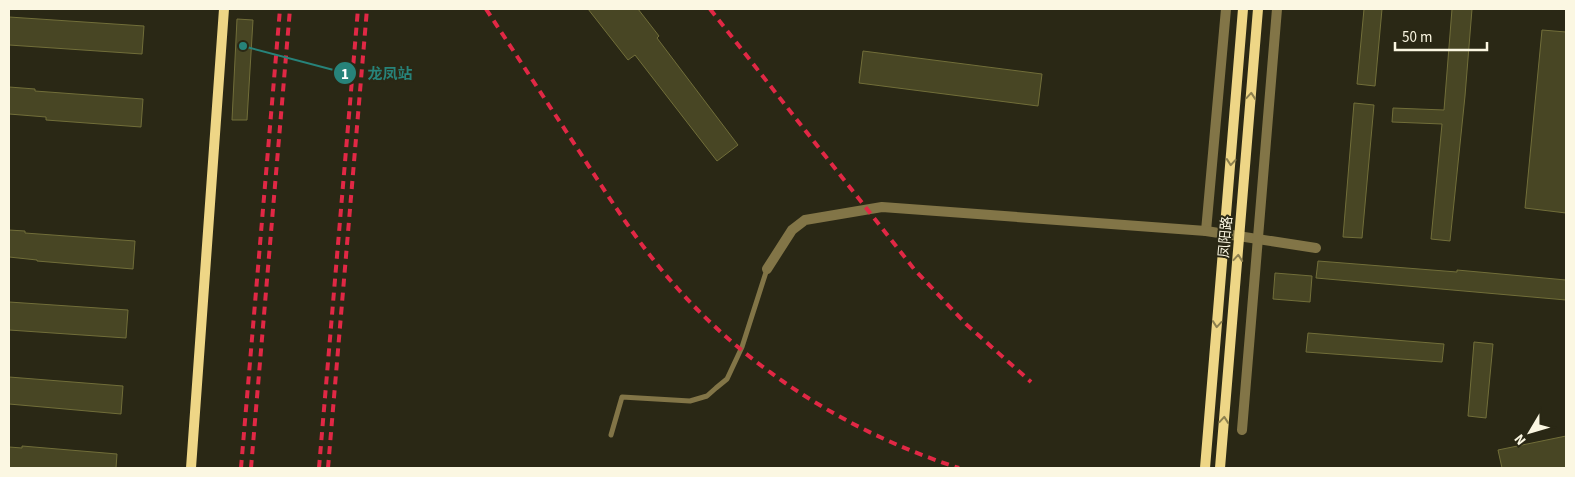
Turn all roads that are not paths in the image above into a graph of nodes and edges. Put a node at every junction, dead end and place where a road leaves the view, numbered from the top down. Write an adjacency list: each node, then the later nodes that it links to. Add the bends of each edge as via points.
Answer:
1 (224, 9): 12 (main road)
2 (1226, 9): 6 (street)
3 (1243, 9): 13 (main road, 凤阳路, one-way to 13, bridge)
4 (1258, 9): 14 (main road, 凤阳路, one-way to 4, bridge)
5 (1277, 9): 7 (street)
6 (1206, 231): 7 (street); 9 (street, via 882,207 805,220 792,230)
7 (1257, 239): 8 (street); 10 (street)
8 (1316, 248)
9 (767, 268): 11 (lane, via 742,347 727,379 707,396 690,400 622,397)
10 (1242, 430)
11 (611, 436)
12 (191, 468)
13 (1206, 468)
14 (1220, 468)

